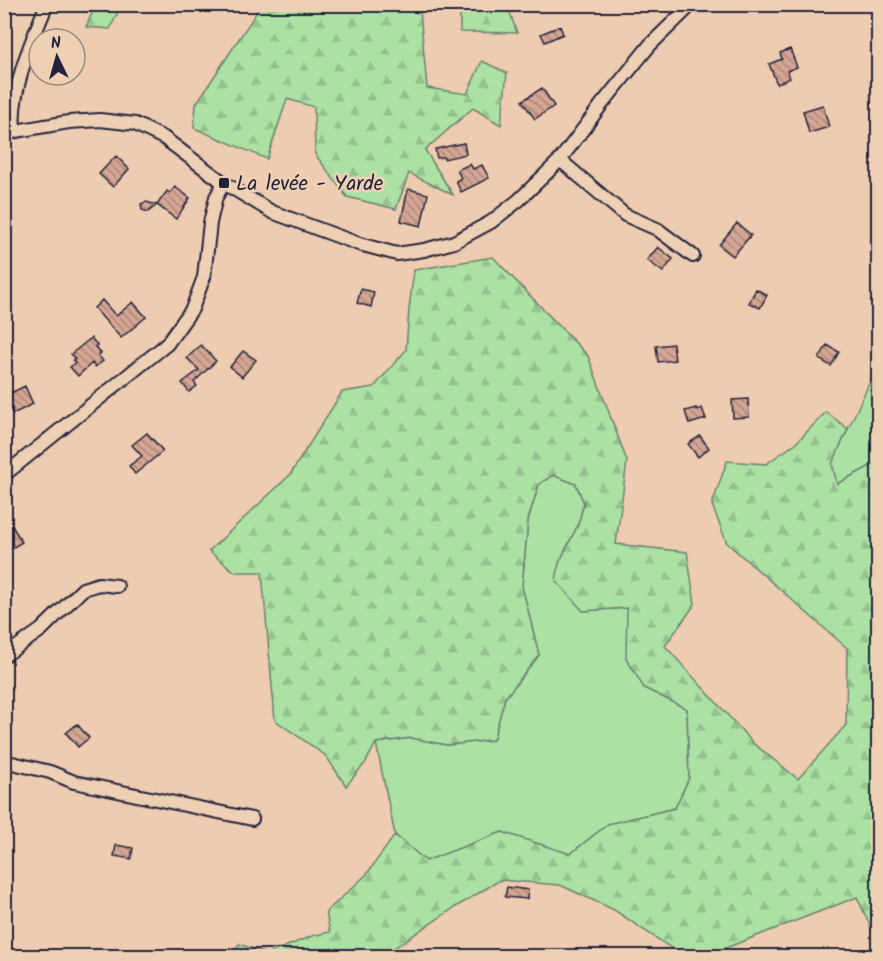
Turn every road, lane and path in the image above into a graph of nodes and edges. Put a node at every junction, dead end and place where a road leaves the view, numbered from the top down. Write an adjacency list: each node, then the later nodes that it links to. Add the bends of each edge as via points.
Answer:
1 (47, 4): 3 (street, via 19,78)
2 (692, 4): 4 (street, via 650,45)
3 (9, 133): 5 (street, via 69,122 135,124 164,138)
4 (560, 160): 5 (street, via 491,222 454,242 397,254 272,212); 6 (street, via 625,215 657,229)
5 (224, 183): 7 (street, via 210,223 204,277 192,309 167,344)
6 (693, 256)
7 (4, 476)
8 (117, 586): 9 (street, via 99,584 83,589 41,630)
9 (4, 656)
10 (4, 761): 11 (street, via 74,782)
11 (252, 819)

